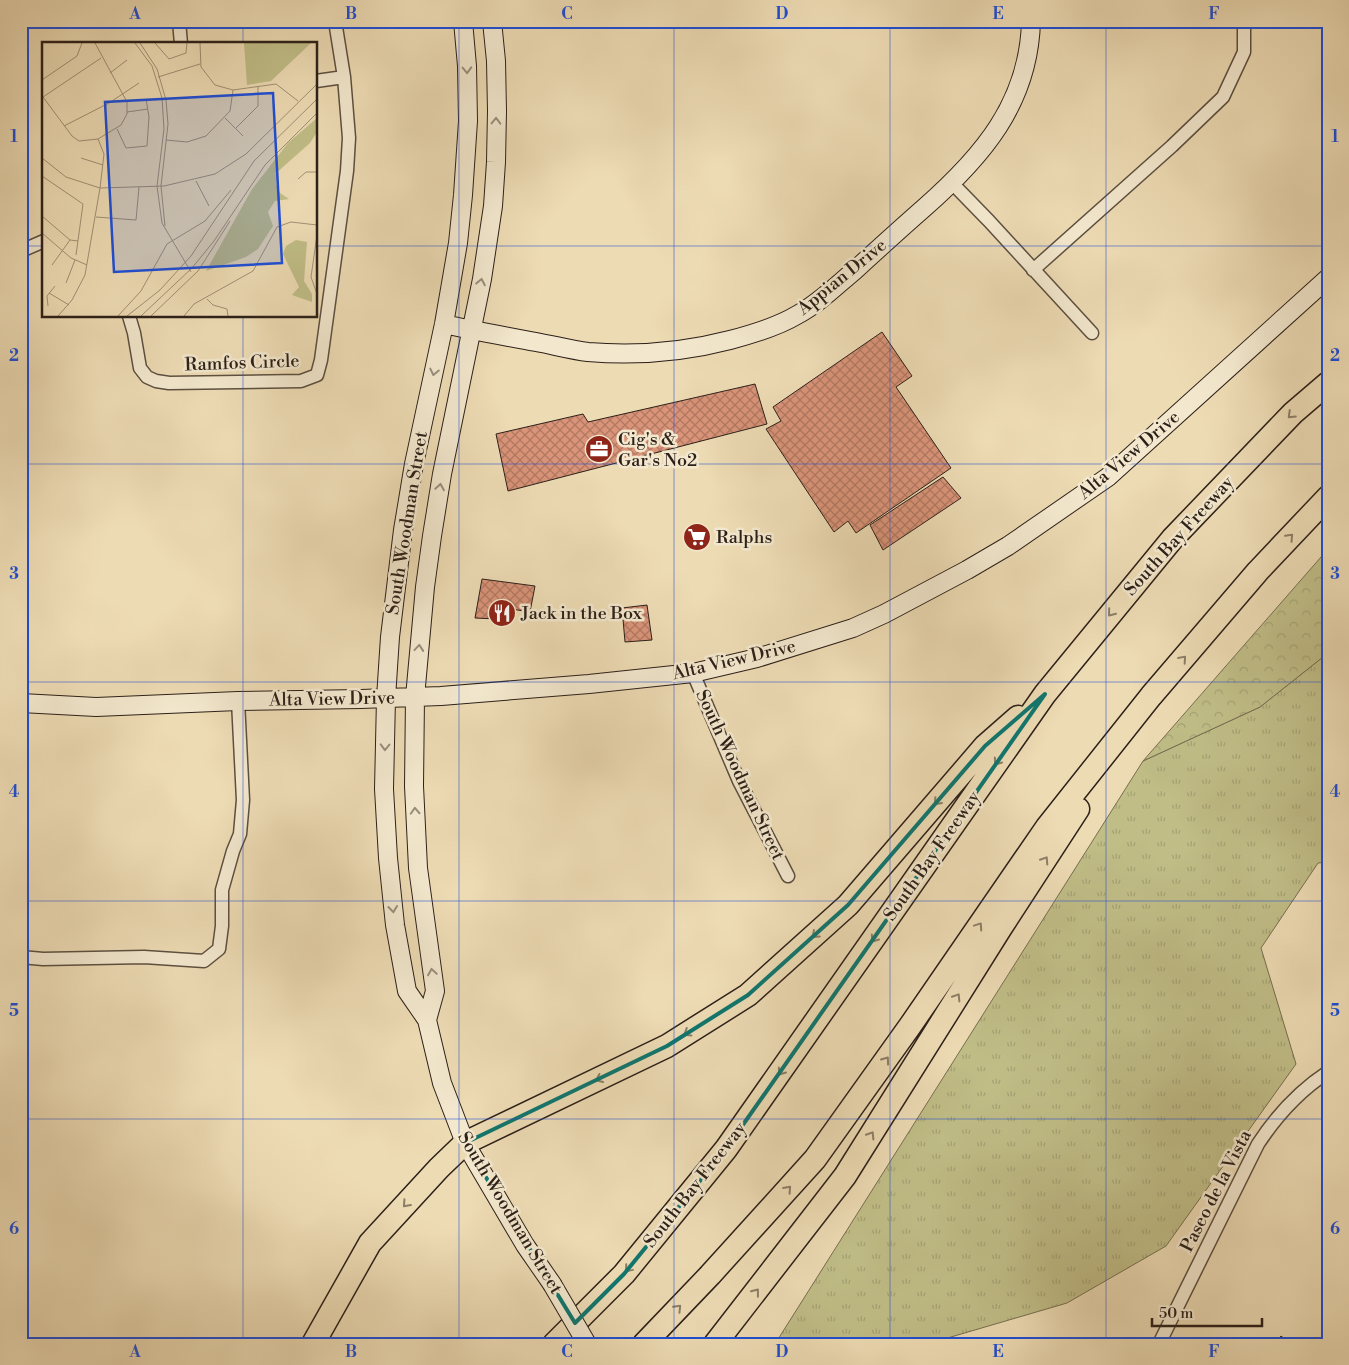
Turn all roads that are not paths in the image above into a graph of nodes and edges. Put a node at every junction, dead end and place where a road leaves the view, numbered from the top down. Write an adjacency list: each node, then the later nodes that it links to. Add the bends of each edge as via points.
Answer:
1 (179, 21): 7 (street)
2 (335, 21): 8 (street, Ramfos Circle)
3 (463, 21): 16 (main road, South Woodman Street, one-way to 16, via 468,121 458,243)
4 (492, 21): 17 (main road, South Woodman Street, one-way to 4, via 486,256 496,162 496,61)
5 (1031, 21): 10 (main road, Appian Drive, via 1025,65 1011,105 988,143)
6 (1244, 21): 13 (street, via 1244,52 1223,97)
7 (181, 42)
8 (344, 77): 9 (street); 15 (street, Ramfos Circle, via 348,171 317,375 301,381 156,381 147,377 140,368)
9 (318, 81)
10 (952, 183): 13 (street); 17 (main road, Appian Drive, via 831,291 805,310 779,324 740,337 663,352 611,353 586,352)
11 (42, 241): 12 (street)
12 (21, 251)
13 (1033, 270): 18 (street)
14 (1328, 278): 21 (main road, Alta View Drive, via 1108,476 1008,546 853,628 757,658)
15 (130, 318)
16 (444, 324): 17 (main road, Appian Drive); 25 (main road, South Woodman Street, one-way to 25, via 403,530)
17 (472, 330): 24 (main road, South Woodman Street, one-way to 17, via 432,536)
18 (1092, 333)
19 (1328, 383): 22 (highway, South Bay Freeway, one-way to 22, via 1293,413 1172,538)
20 (1328, 497): 23 (highway, one-way to 20, via 1258,571)
21 (693, 673): 24 (main road, Alta View Drive); 28 (street, South Woodman Street, via 739,781)
22 (1045, 694): 32 (highway, one-way to 32, via 985,746 848,905 748,995 666,1046); 34 (highway, South Bay Freeway, one-way to 34, via 726,1149 624,1274)
23 (1151, 696): 36 (highway, one-way to 23, via 814,1159 1047,827); 37 (highway, one-way to 23, via 845,1176)
24 (416, 697): 25 (main road, Alta View Drive); 30 (main road, South Woodman Street, one-way to 24, via 435,991 418,859 414,756)
25 (386, 698): 26 (main road, Alta View Drive); 30 (main road, South Woodman Street, one-way to 30, via 384,789 395,925 407,991)
26 (238, 701): 27 (main road, Alta View Drive, via 96,707); 29 (street, via 243,800 240,834 222,890 219,949 204,961 144,957)
27 (21, 703)
28 (788, 876)
29 (21, 957)
30 (427, 1020): 32 (main road, South Woodman Street, via 442,1083)
31 (1328, 1072): 38 (street, Paseo de la Vista, via 1295,1098 1258,1144)
32 (464, 1143): 33 (highway, one-way to 33, via 370,1243); 35 (main road, South Woodman Street, bridge)
33 (313, 1344)
34 (554, 1344)
35 (587, 1344)
36 (644, 1344)
37 (715, 1344)
38 (1159, 1344)

